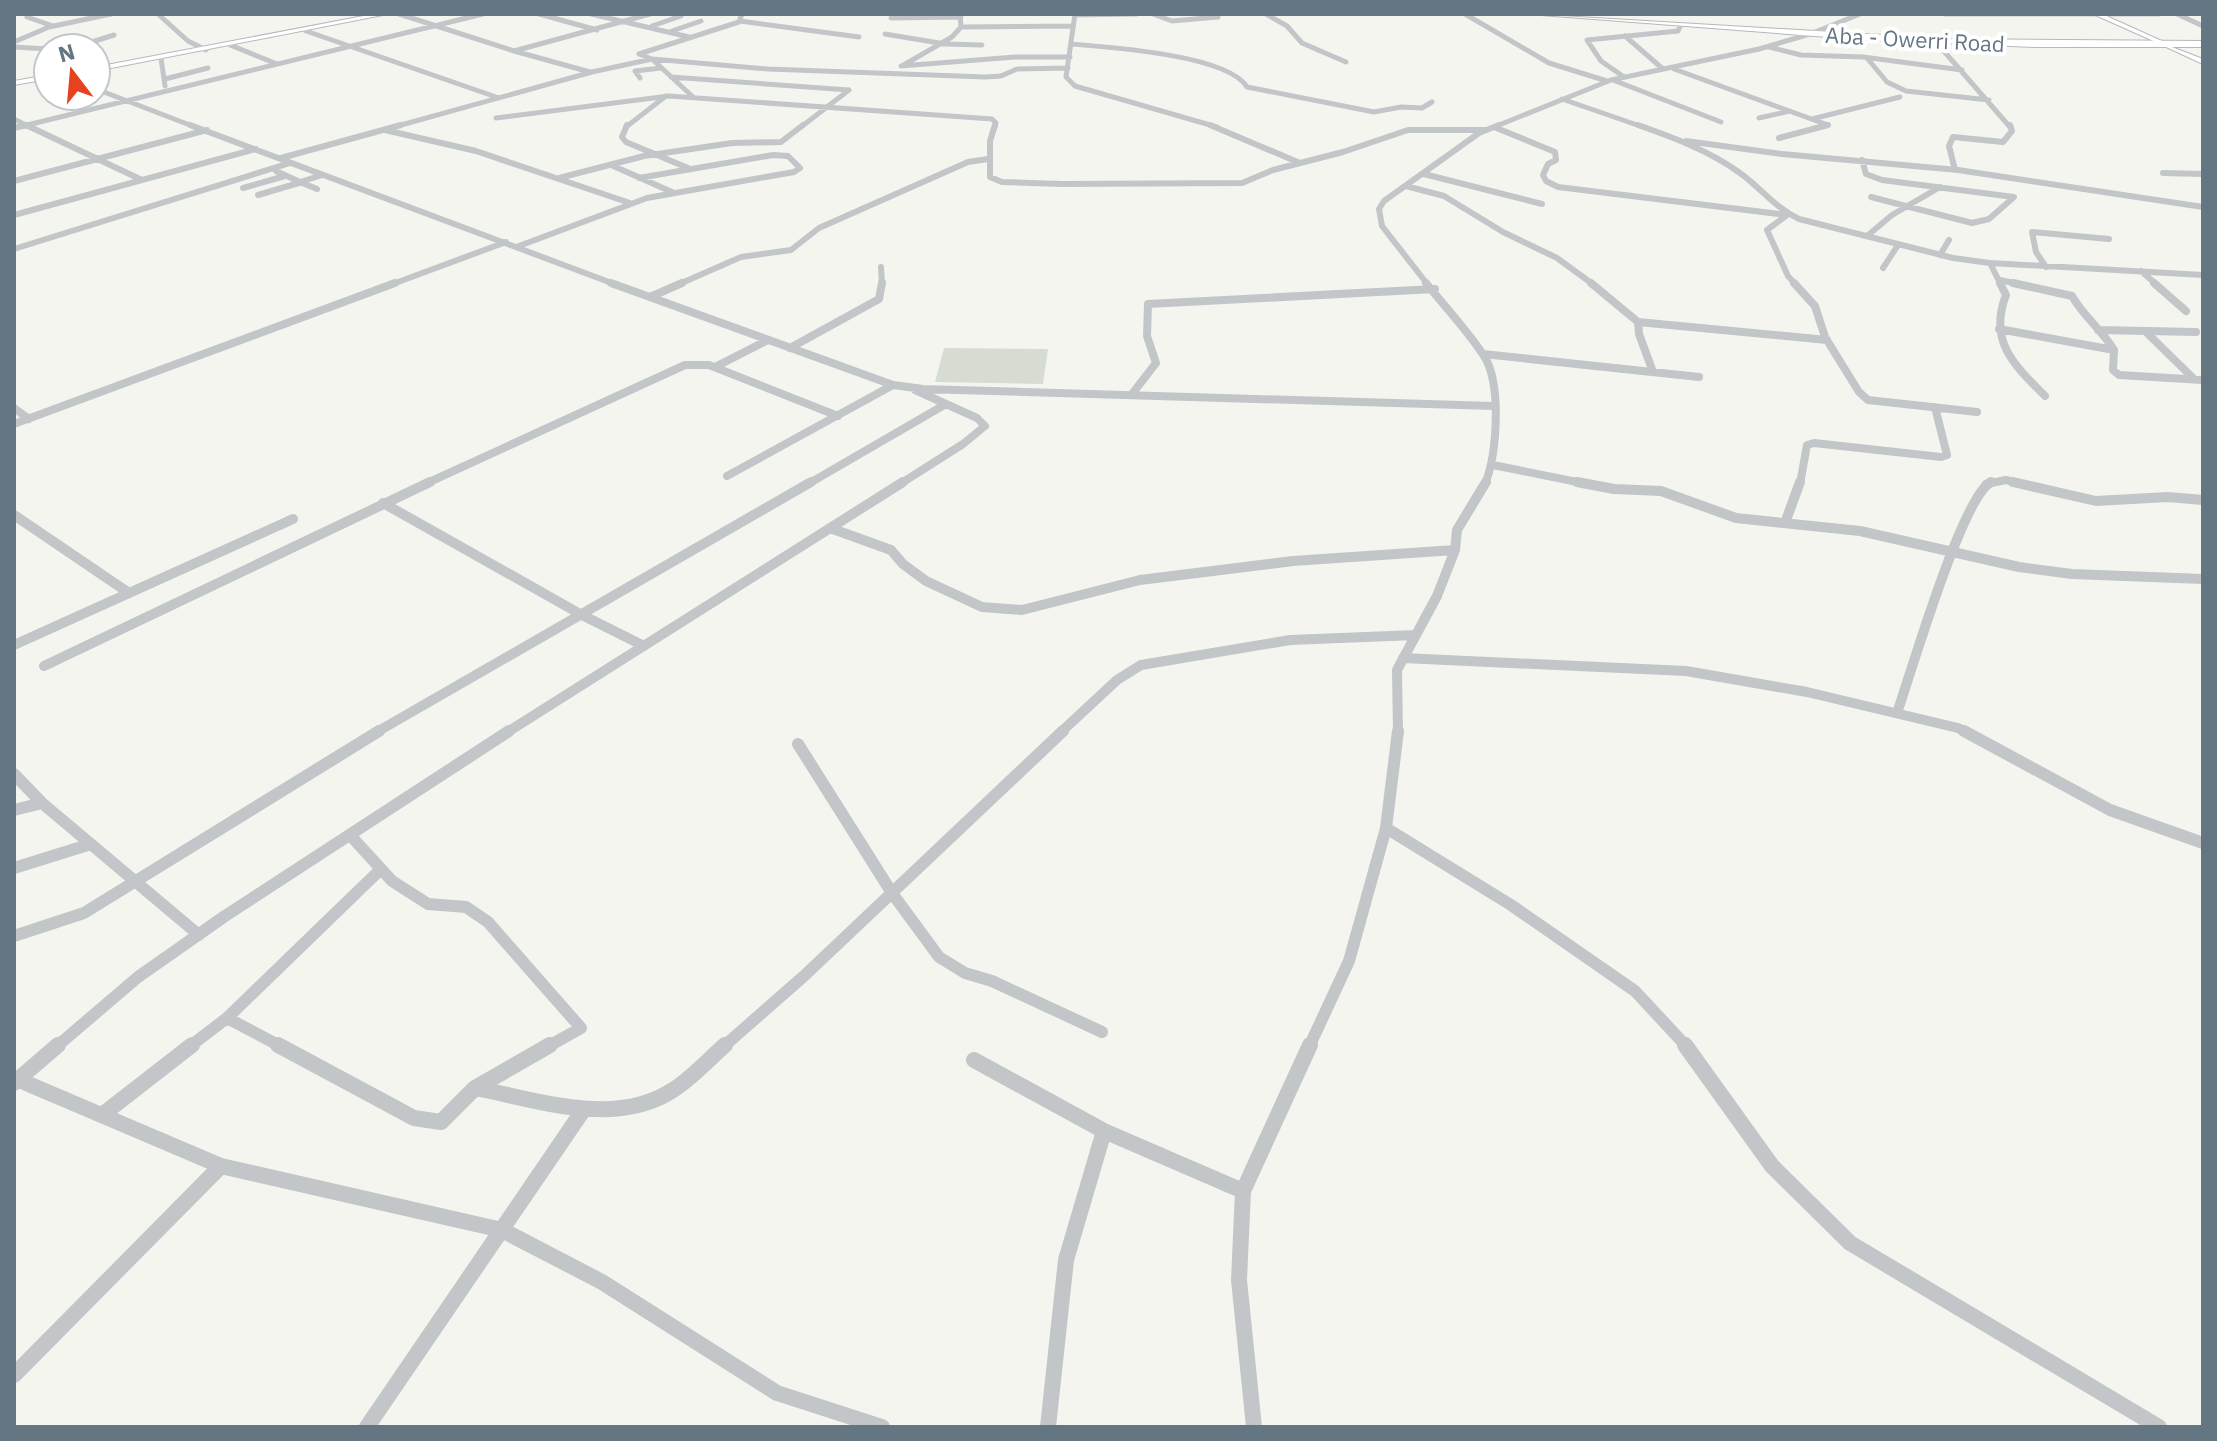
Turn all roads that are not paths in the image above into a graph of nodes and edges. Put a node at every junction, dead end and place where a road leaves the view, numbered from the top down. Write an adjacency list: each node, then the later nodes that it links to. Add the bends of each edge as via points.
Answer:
1 (111, 14): 31 (street)
2 (158, 14): 55 (street)
3 (385, 14): 38 (main road)
4 (399, 14): 32 (street)
5 (483, 14): 32 (street)
6 (539, 14): 37 (street)
7 (591, 14): 28 (street)
8 (650, 14): 28 (street)
9 (1135, 14): 20 (street); 29 (street)
10 (1153, 14): 11 (street, via 1177,21 1218,17)
11 (1215, 14)
12 (1266, 14): 61 (street, via 1302,43)
13 (1465, 14): 78 (street, via 1549,63)
14 (1532, 14): 30 (highway, Aba - Owerri Road)
15 (1561, 14): 40 (highway, Aba - Owerri Road)
16 (1860, 14): 40 (street)
17 (1945, 14): 21 (street)
18 (2159, 14): 21 (street)
19 (2177, 14): 35 (street)
20 (1075, 15): 34 (street)
21 (2098, 15): 49 (main road)
22 (681, 16): 33 (street)
23 (961, 16): 26 (street); 36 (street)
24 (27, 17): 31 (street)
25 (741, 17): 43 (street); 44 (street)
26 (891, 18)
27 (701, 21): 39 (street)
28 (626, 23): 33 (street); 37 (street)
29 (1130, 25)
30 (1681, 25): 40 (highway, Aba - Owerri Road); 42 (street, via 1678,31)
31 (54, 26): 50 (street)
32 (432, 26): 54 (street); 56 (street)
33 (651, 26): 39 (street)
34 (1073, 26): 36 (street); 48 (street)
35 (2203, 26)
36 (961, 27): 47 (street)
37 (597, 30): 56 (street)
38 (306, 31): 51 (main road); 54 (street)
39 (671, 31): 43 (street)
40 (1812, 33): 45 (highway, Aba - Owerri Road); 49 (highway, Aba - Owerri Road); 53 (street)
41 (885, 34): 47 (street)
42 (1625, 36): 69 (street); 75 (street, via 1587,40 1601,61)
43 (689, 37): 60 (street, via 639,54)
44 (859, 37)
45 (1935, 41): 49 (highway, Aba - Owerri Road); 70 (street)
46 (2203, 43): 49 (highway, Aba - Owerri Road)
47 (941, 44): 52 (street); 65 (street)
48 (1071, 44): 57 (street); 89 (street, via 1148,51 1220,68 1241,77 1247,87 1268,93 1374,112 1422,108)
49 (2163, 44): 62 (main road)
50 (14, 45)
51 (230, 45): 55 (main road); 63 (street)
52 (982, 45)
53 (1768, 47): 59 (street, via 1801,55); 69 (street)
54 (345, 48): 63 (street); 85 (street)
55 (206, 50): 58 (main road)
56 (514, 51): 72 (street)
57 (1070, 57): 65 (street); 68 (street)
58 (161, 58): 64 (main road); 77 (street)
59 (1867, 58): 70 (street); 88 (street, via 1890,84 1934,97)
60 (652, 59): 67 (street); 71 (street); 72 (street)
61 (1346, 62)
62 (2203, 62)
63 (278, 64): 80 (street)
64 (112, 66)
65 (901, 66): 73 (street)
66 (208, 68): 77 (street)
67 (661, 68): 74 (street); 76 (street, via 635,71)
68 (1068, 68): 73 (street, via 1017,69 995,77); 111 (street, via 1066,77 1075,86 1192,118)
69 (1667, 69): 75 (street); 91 (street)
70 (1962, 70): 88 (street)
71 (830, 71): 73 (street); 79 (street)
72 (592, 72): 85 (street)
73 (898, 73)
74 (671, 77): 79 (street); 83 (street)
75 (1624, 77): 78 (street)
76 (640, 78)
77 (165, 79): 80 (street)
78 (1610, 80): 86 (street); 96 (street)
79 (805, 88): 90 (street, via 849,90)
80 (165, 91): 87 (street)
81 (112, 95): 87 (street)
82 (667, 96): 83 (street); 92 (street); 105 (street, via 628,123 622,137)
83 (693, 97): 90 (street)
84 (1900, 97): 95 (street)
85 (500, 98): 101 (street)
86 (1562, 99): 99 (street); 103 (street)
87 (125, 100): 97 (street); 100 (street)
88 (1989, 100): 114 (street, via 2008,121 2009,139 1953,137 1949,146)
89 (1432, 102)
90 (828, 108): 105 (street, via 781,142); 108 (street, via 992,119 996,123)
91 (1790, 111): 93 (street); 95 (street)
92 (496, 118)
93 (1759, 118)
94 (14, 119): 97 (street)
95 (1811, 119): 102 (street, via 1828,126)
96 (1721, 122)
97 (26, 125): 98 (street); 107 (street)
98 (14, 128)
99 (1490, 128): 111 (street, via 1408,130); 117 (street, via 1462,142); 138 (street, via 1555,152 1556,160 1543,175 1551,185)
100 (207, 130): 104 (street); 107 (street)
101 (384, 130): 106 (street); 121 (street, via 476,151)
102 (1779, 138)
103 (1677, 140): 109 (street); 138 (street, via 1739,171)
104 (257, 149): 106 (street); 123 (street)
105 (658, 154): 112 (street); 113 (street)
106 (280, 158): 110 (street)
107 (97, 159): 123 (street); 124 (street)
108 (988, 159): 111 (street, via 990,177 1002,182 1063,184 1242,183); 155 (street, via 968,162 842,216 809,233 791,250 741,257)
109 (1862, 160): 114 (street); 127 (street, via 1866,174 1875,178)
110 (291, 162): 119 (street); 145 (street)
111 (1300, 163)
112 (610, 165): 121 (street); 122 (street)
113 (689, 169): 122 (street); 130 (street, via 781,154 800,168)
114 (1955, 170): 136 (street)
115 (276, 171): 120 (street)
116 (2163, 173): 118 (street)
117 (1424, 174): 126 (street); 134 (street)
118 (2203, 174)
119 (323, 175): 125 (street); 142 (street)
120 (286, 176): 125 (street); 128 (street)
121 (559, 178): 133 (street)
122 (639, 178): 130 (street)
123 (142, 180): 137 (street)
124 (14, 181)
125 (301, 182): 129 (street); 131 (street)
126 (1406, 186): 154 (street, via 1384,201 1377,218); 157 (street, via 1444,196 1557,258)
127 (1940, 187): 135 (street); 135 (street, via 2014,197 2011,205 1984,223)
128 (243, 188)
129 (317, 189)
130 (673, 193): 133 (street)
131 (258, 195)
132 (1871, 197): 135 (street)
133 (630, 203): 144 (street)
134 (1542, 204)
135 (1908, 207): 139 (street)
136 (2203, 207)
137 (14, 215)
138 (1788, 215): 139 (street); 163 (street, via 1770,225 1767,233 1788,276 1815,306)
139 (1867, 236): 143 (street)
140 (2109, 239): 149 (street, via 2032,232)
141 (1949, 240): 146 (street)
142 (507, 242): 144 (street); 181 (street)
143 (1898, 245): 146 (street); 150 (street)
144 (519, 246): 155 (street)
145 (14, 249)
146 (1940, 255): 147 (street)
147 (1990, 263): 149 (street); 153 (street)
148 (881, 267): 164 (street, via 879,299)
149 (2046, 267): 151 (street)
150 (1883, 268)
151 (2140, 271): 152 (street); 156 (street)
152 (2203, 275)
153 (2000, 280): 158 (street, via 2006,295 1998,311); 159 (street, via 2076,298 2084,317)
154 (1435, 289): 166 (street); 173 (street, via 1151,303 1147,336 1156,363)
155 (650, 297): 162 (street)
156 (2186, 311)
157 (1638, 322): 163 (street); 168 (street)
158 (1999, 329): 165 (street); 174 (street, via 2007,353)
159 (2098, 330): 160 (street); 165 (street)
160 (2146, 332): 161 (street); 170 (street)
161 (2196, 332)
162 (768, 340): 164 (street); 167 (street)
163 (1827, 340): 177 (street, via 1868,400)
164 (790, 348): 171 (street)
165 (2114, 350): 170 (street, via 2113,370 2119,375)
166 (1483, 354): 168 (street); 176 (street, via 1491,372)
167 (715, 367): 180 (street); 186 (street, via 685,365)
168 (1653, 372): 169 (street)
169 (1699, 377)
170 (2199, 380)
171 (893, 385): 172 (street); 180 (street)
172 (911, 388): 173 (street); 175 (street)
173 (1132, 394): 176 (street)
174 (2045, 396)
175 (946, 404): 190 (street, via 985,426); 195 (street)
176 (1494, 406): 183 (street)
177 (1935, 407): 179 (street); 189 (street, via 1947,455 1941,457 1807,445)
178 (14, 408): 181 (street)
179 (1977, 412)
180 (838, 416): 184 (street)
181 (29, 419): 182 (street)
182 (14, 424)
183 (1493, 465): 189 (street, via 1614,489 1661,491 1736,518); 191 (street, via 1457,530)
184 (727, 476)
185 (2203, 500): 192 (street, via 2096,501 2006,480 1988,482)
186 (383, 503): 195 (street); 200 (street)
187 (14, 515): 194 (street)
188 (293, 519): 194 (street)
189 (1785, 523): 192 (street, via 1860,531)
190 (830, 528): 191 (street, via 891,550 926,581 982,607 1022,610 1140,580 1293,561); 198 (street)
191 (1455, 550): 196 (street)
192 (1952, 552): 193 (street, via 2072,574); 201 (street)
193 (2203, 579)
194 (129, 593): 197 (street)
195 (582, 615): 198 (street); 212 (street, via 350,748)
196 (1416, 635): 199 (street); 213 (street, via 1290,640 1141,665 1117,680)
197 (14, 645)
198 (644, 646): 207 (street)
199 (1403, 658): 201 (street, via 1686,671); 206 (street, via 1397,670 1400,719)
200 (44, 666)
201 (1897, 713): 208 (street, via 1958,728 2110,810)
202 (798, 744): 213 (street)
203 (14, 774): 204 (street)
204 (42, 803): 205 (street); 209 (street)
205 (14, 810)
206 (1386, 828): 225 (street, via 1349,961); 232 (street, via 1511,905 1635,991 1680,1038 1772,1166 1850,1243)
207 (350, 835): 211 (street); 214 (street)
208 (2203, 843)
209 (91, 844): 210 (street); 212 (street)
210 (14, 868)
211 (381, 869): 216 (street); 220 (street, via 428,904 466,907 488,922 581,1028)
212 (137, 883): 214 (street); 215 (street, via 84,913)
213 (892, 893): 217 (street, via 939,957); 221 (street, via 674,1090 637,1108)
214 (199, 935): 219 (street, via 138,977)
215 (14, 936)
216 (227, 1018): 220 (street, via 414,1118 441,1122); 222 (street)
217 (1102, 1032)
218 (974, 1060): 223 (street)
219 (17, 1081): 222 (street)
220 (475, 1088): 221 (street)
221 (584, 1109): 226 (street)
222 (102, 1115): 224 (street)
223 (1104, 1131): 225 (street); 230 (street, via 1066,1260)
224 (221, 1166): 226 (street); 227 (street)
225 (1243, 1191): 231 (street, via 1238,1276)
226 (502, 1230): 228 (street); 229 (street, via 602,1282 777,1393)
227 (14, 1375)
228 (367, 1427)
229 (882, 1427)
230 (1048, 1427)
231 (1254, 1427)
232 (2159, 1427)

